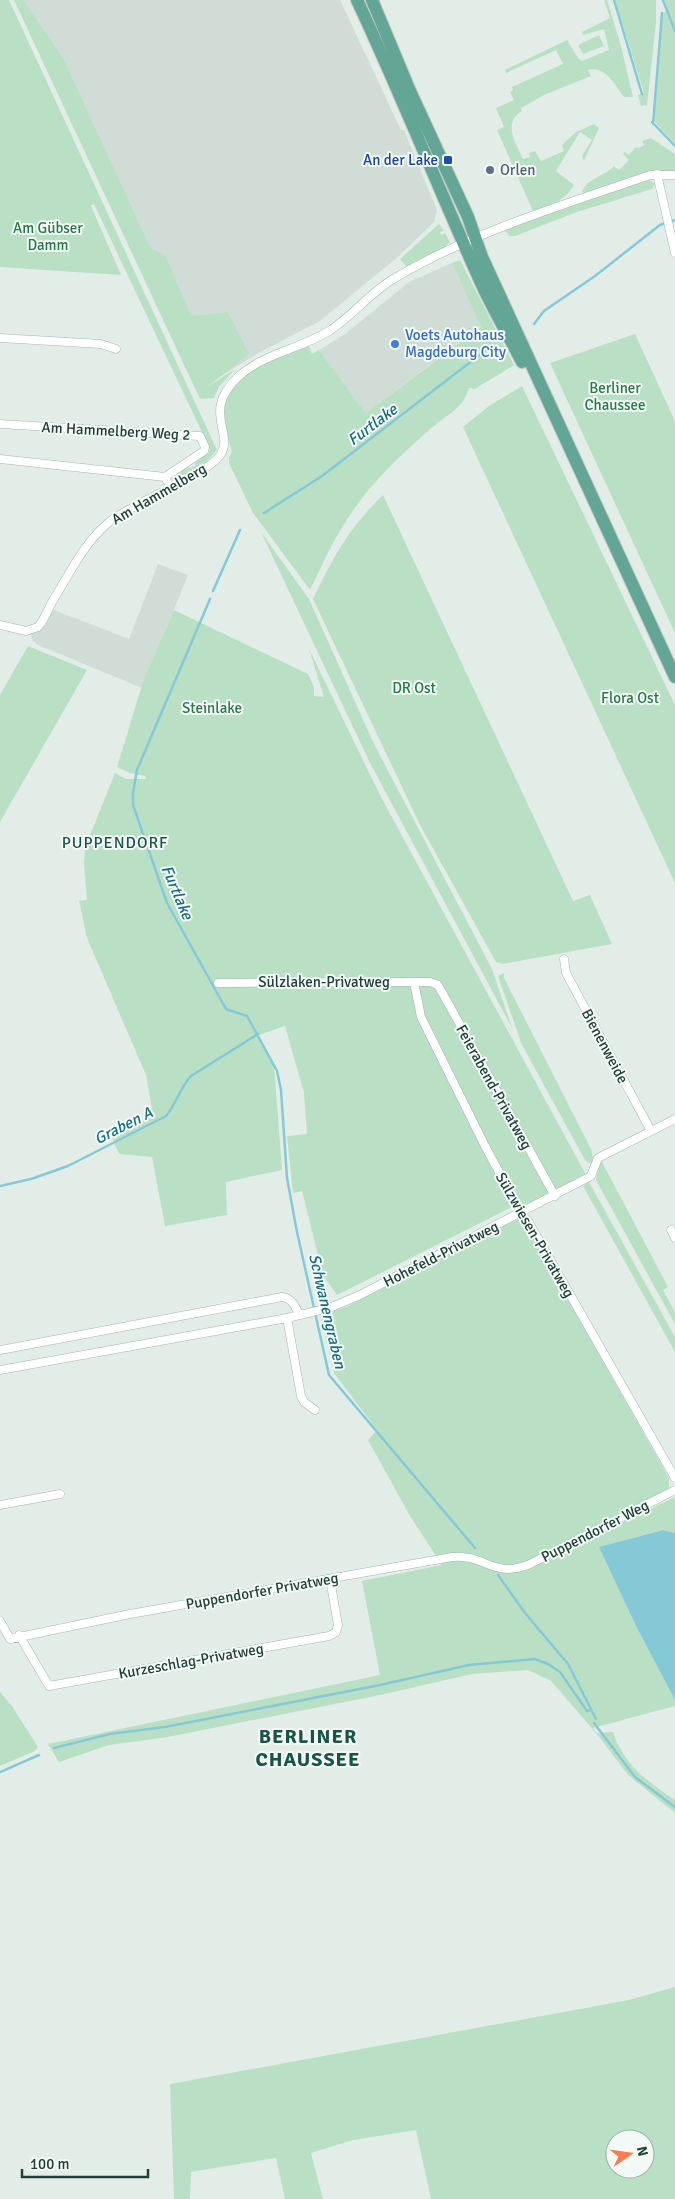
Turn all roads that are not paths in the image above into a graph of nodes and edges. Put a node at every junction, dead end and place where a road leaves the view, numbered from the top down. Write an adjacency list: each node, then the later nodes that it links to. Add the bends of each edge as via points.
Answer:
1 (357, 0): 6 (main road)
2 (372, 0): 5 (main road)
3 (657, 174): 4 (street); 5 (street); 7 (street)
4 (675, 175)
5 (476, 238): 6 (street, Am Hammelberg); 11 (main road)
6 (463, 244): 11 (main road, via 541,402); 14 (street, Am Hammelberg, via 385,284 330,330 270,356 244,372 229,388 221,403 224,444 221,454 206,467)
7 (675, 253)
8 (0, 338): 9 (street, via 101,344)
9 (116, 349)
10 (0, 424): 13 (street, Am Hammelberg Weg 2, via 200,436 205,447 203,452)
11 (561, 431): 16 (main road)
12 (0, 459): 13 (street)
13 (165, 477): 14 (street)
14 (170, 487): 15 (street, Am Hammelberg, via 119,515 96,534 38,627 26,631)
15 (0, 625)
16 (675, 677)
17 (564, 959): 22 (street, Bienenweide, via 566,973)
18 (414, 982): 19 (street, Sülzlaken-Privatweg); 20 (street, Sülzlaken-Privatweg); 24 (street, Sülzwiesen-Privatweg, via 421,1017)
19 (430, 982): 23 (street, Feierabend-Privatweg, via 438,985)
20 (218, 983)
21 (675, 1119): 22 (street, Hohefeld-Privatweg)
22 (651, 1130): 23 (street, Hohefeld-Privatweg, via 598,1158 591,1176)
23 (555, 1196): 24 (street, Hohefeld-Privatweg)
24 (521, 1213): 27 (street, Hohefeld-Privatweg, via 358,1296); 32 (street, Sülzwiesen-Privatweg)
25 (671, 1230): 26 (street)
26 (675, 1238)
27 (302, 1314): 28 (street, Hohefeld-Privatweg); 29 (street, via 286,1297)
28 (287, 1318): 30 (street, Hohefeld-Privatweg); 31 (street, via 301,1396)
29 (0, 1350)
30 (0, 1370)
31 (315, 1410)
32 (675, 1478)
33 (675, 1490): 36 (street, Puppendorfer Weg)
34 (60, 1494): 35 (street)
35 (0, 1505)
36 (514, 1570): 37 (street, Puppendorfer Privatweg, via 501,1570 460,1556)
37 (330, 1579): 39 (street, Puppendorfer Privatweg); 39 (street, Kurzeschlag-Privatweg, via 338,1625 336,1632 329,1636 49,1686)
38 (0, 1621): 39 (street, Puppendorfer Privatweg, via 10,1639)
39 (19, 1636)

